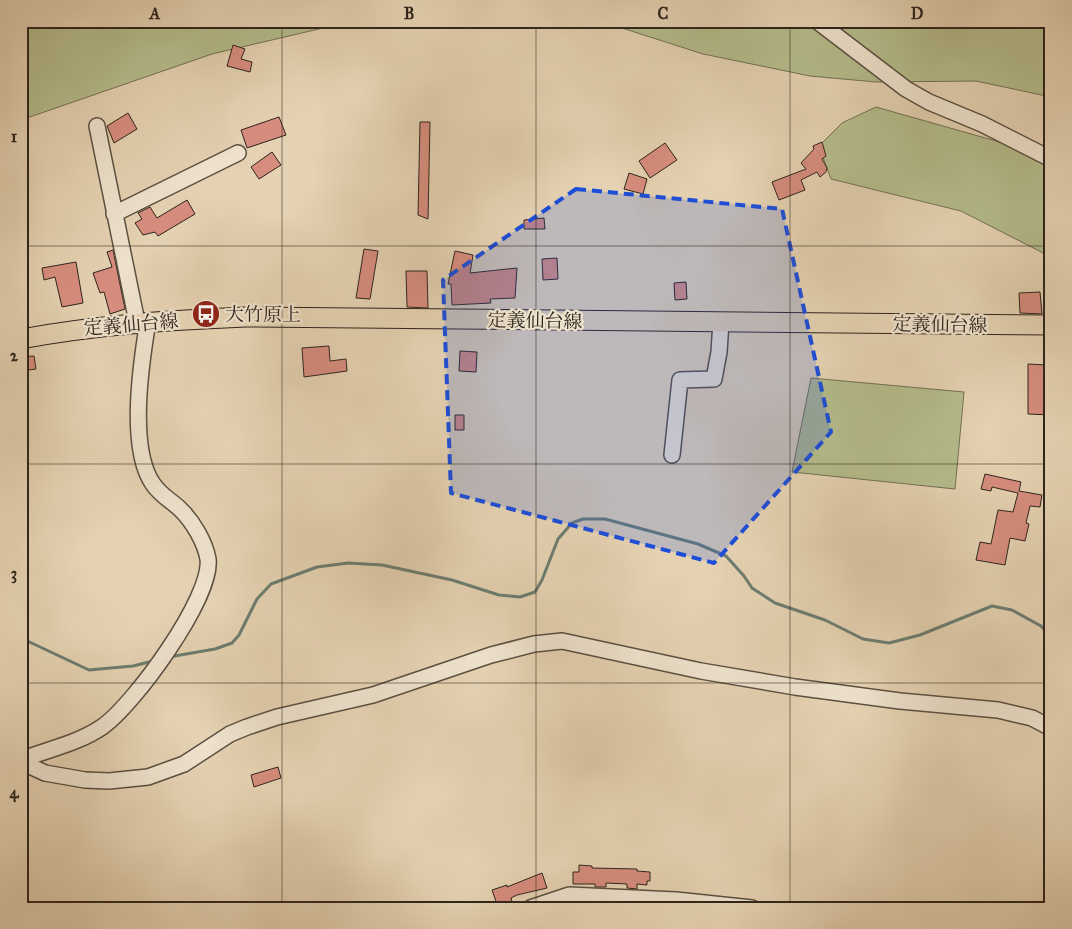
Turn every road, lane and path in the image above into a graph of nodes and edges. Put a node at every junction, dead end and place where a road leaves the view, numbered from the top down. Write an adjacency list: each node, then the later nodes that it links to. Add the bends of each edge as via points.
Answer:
1 (817, 21): 4 (street, via 906,89)
2 (97, 126): 5 (street)
3 (238, 153): 5 (street)
4 (1051, 159)
5 (114, 214): 6 (street)
6 (142, 322): 7 (main road, 定義仙台線, via 246,317); 9 (main road, 定義仙台線, via 78,328); 12 (street, via 139,372 143,461 152,483 194,527 208,559 208,574 204,587 167,651 136,695 103,727 86,737)
7 (721, 322): 8 (main road, 定義仙台線); 10 (street, via 714,379 680,380)
8 (1051, 325)
9 (21, 339)
10 (672, 455)
11 (1051, 728): 12 (street, via 1032,718 998,710 795,687 562,641 491,655 373,695 277,717 230,734 184,764 148,777 85,780 46,773)
12 (22, 759)
13 (676, 904): 14 (street, via 569,894); 15 (street)
14 (530, 908)
15 (752, 908)

